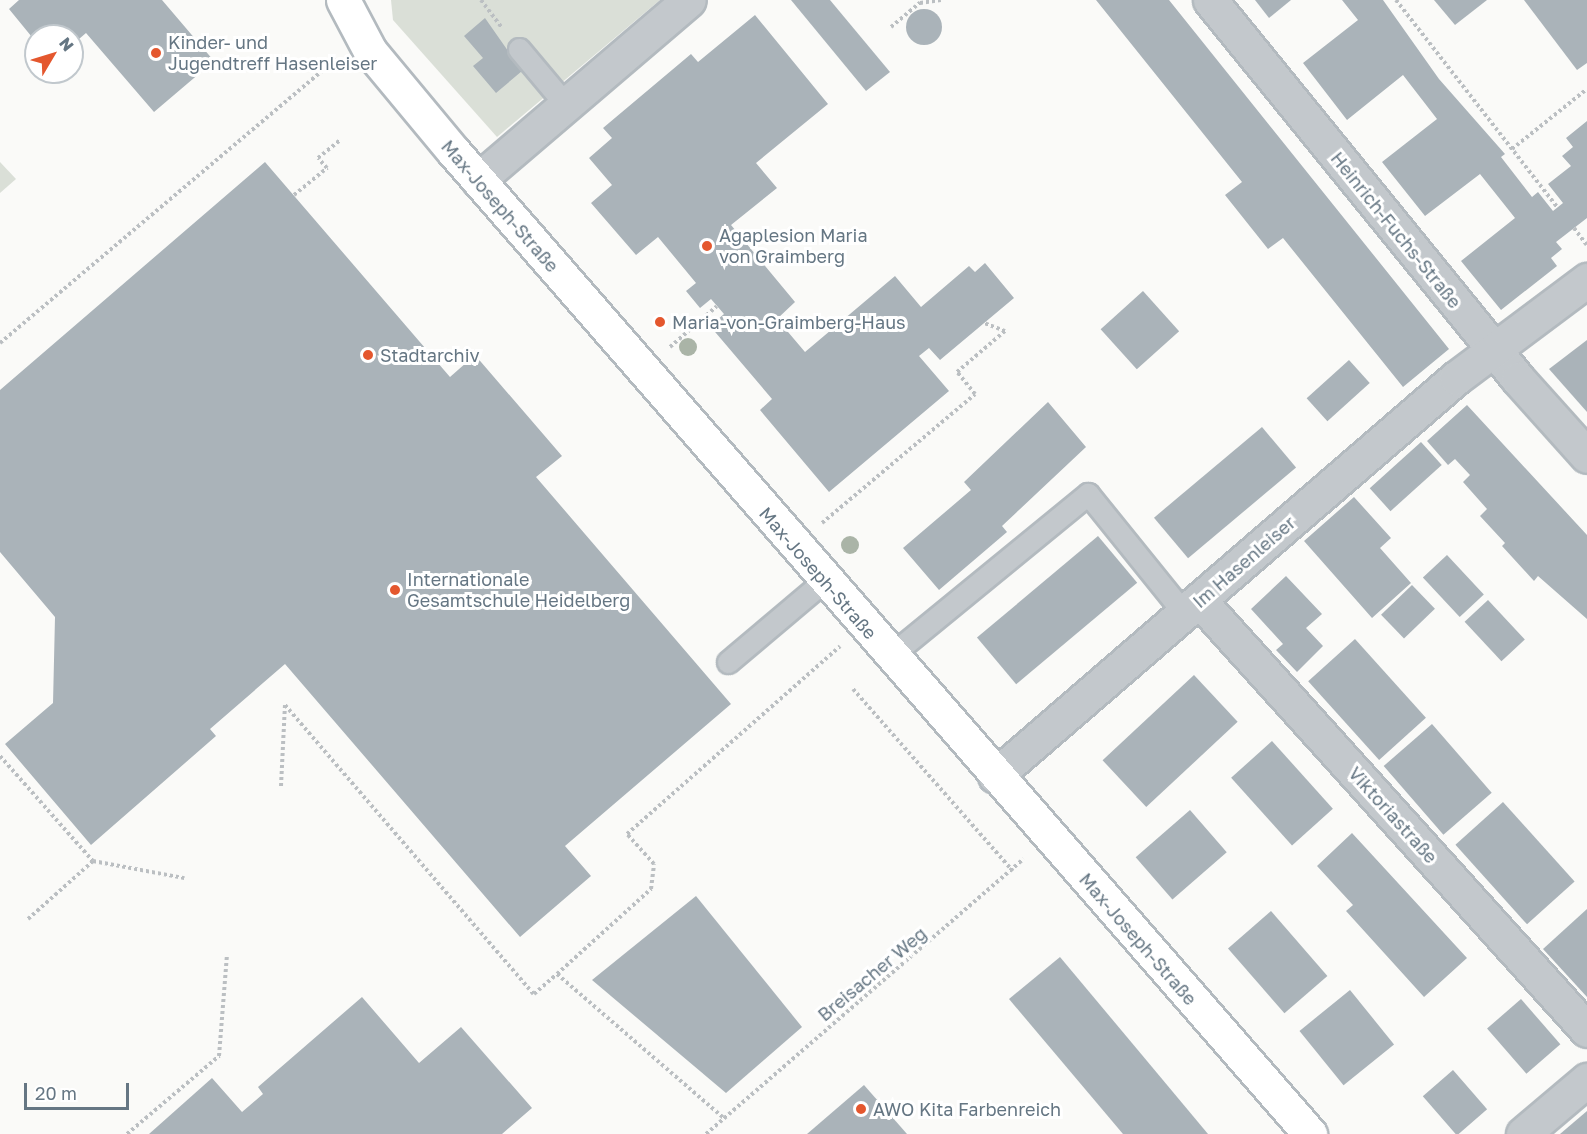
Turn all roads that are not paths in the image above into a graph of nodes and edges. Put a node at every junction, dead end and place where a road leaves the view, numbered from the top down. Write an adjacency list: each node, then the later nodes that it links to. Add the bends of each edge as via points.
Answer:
1 (343, 0): 6 (street, Max-Joseph-Straße, via 362,38)
2 (689, 0): 5 (street)
3 (1210, 0): 8 (street, Heinrich-Fuchs-Straße)
4 (519, 49): 5 (lane)
5 (566, 105): 6 (street)
6 (478, 180): 10 (street, Max-Joseph-Straße)
7 (1587, 280): 8 (street, Im Hasenleiser)
8 (1494, 349): 9 (street, Heinrich-Fuchs-Straße); 11 (street, Im Hasenleiser)
9 (1587, 456)
10 (824, 581): 12 (street, Max-Joseph-Straße); 13 (lane)
11 (1192, 607): 12 (lane, via 1088,494); 14 (street, Im Hasenleiser); 15 (street, Viktoriastraße)
12 (890, 656): 14 (street, Max-Joseph-Straße)
13 (728, 662)
14 (995, 776): 17 (street, Max-Joseph-Straße)
15 (1587, 1030)
16 (1587, 1080): 18 (street)
17 (1310, 1134)
18 (1523, 1134)

